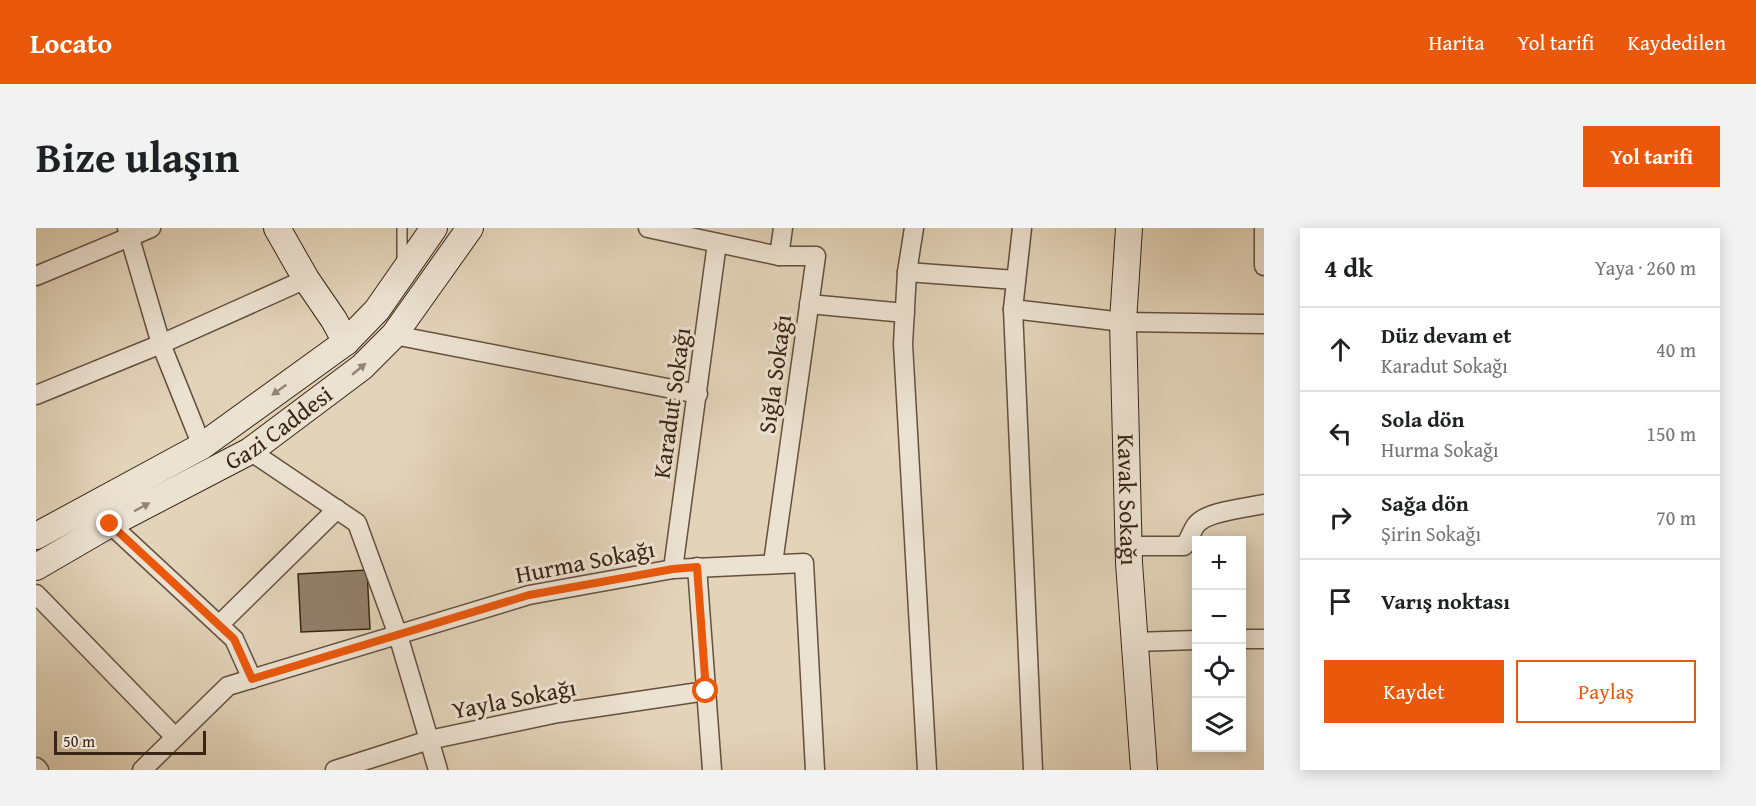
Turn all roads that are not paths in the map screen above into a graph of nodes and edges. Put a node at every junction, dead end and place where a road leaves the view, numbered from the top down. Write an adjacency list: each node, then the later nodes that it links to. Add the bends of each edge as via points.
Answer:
1 (151, 228): 12 (street)
2 (277, 228): 19 (main road)
3 (402, 228): 17 (lane)
4 (434, 228): 17 (main road, Gazi Caddesi)
5 (470, 228): 26 (main road, Gazi Caddesi)
6 (648, 228): 13 (street)
7 (783, 228): 14 (street)
8 (914, 228): 16 (street)
9 (1022, 228): 20 (street)
10 (1129, 228): 24 (main road, Kavak Sokağı)
11 (1264, 228): 15 (street)
12 (129, 232): 18 (street); 28 (street)
13 (717, 243): 14 (street); 29 (street, Karadut Sokağı)
14 (779, 256): 21 (street, Sığla Sokağı, via 816,256)
15 (1264, 266)
16 (907, 272): 20 (street); 23 (street)
17 (402, 275): 27 (main road, Gazi Caddesi, via 377,310)
18 (36, 276)
19 (306, 279): 27 (main road); 28 (street)
20 (1016, 280): 22 (street)
21 (809, 304): 23 (street); 38 (street, Sığla Sokağı)
22 (1013, 309): 24 (street); 59 (street)
23 (905, 313): 58 (street, via 903,344)
24 (1123, 322): 25 (street); 37 (main road, Kavak Sokağı)
25 (1264, 324)
26 (394, 335): 29 (street); 32 (main road, Gazi Caddesi, one-way to 26, via 362,367)
27 (346, 342): 31 (main road, Gazi Caddesi, one-way to 31)
28 (161, 344): 30 (street); 31 (street)
29 (698, 394): 41 (street, Karadut Sokağı)
30 (36, 395)
31 (202, 446): 36 (main road, Gazi Caddesi)
32 (250, 451): 34 (street); 35 (main road, Gazi Caddesi, one-way to 32)
33 (1264, 504): 37 (street, via 1208,516 1197,524 1184,546)
34 (337, 509): 43 (street); 44 (street, via 357,523)
35 (110, 524): 39 (main road, Gazi Caddesi); 43 (street)
36 (36, 536)
37 (1128, 546): 48 (main road, Kavak Sokağı)
38 (773, 563): 40 (street, Hurma Sokağı); 57 (street, Hurma Sokağı, via 804,564)
39 (36, 567)
40 (697, 567): 41 (street, Hurma Sokağı); 50 (street)
41 (673, 569): 44 (street, Hurma Sokağı, via 529,595)
42 (36, 594): 51 (street)
43 (219, 625): 49 (street, via 234,639)
44 (398, 635): 49 (street, Hurma Sokağı); 52 (street)
45 (1246, 639): 46 (street)
46 (1264, 639)
47 (1192, 640): 48 (street)
48 (1135, 642): 60 (main road, Kavak Sokağı)
49 (252, 679): 51 (street, Hurma Sokağı, via 228,686)
50 (706, 691): 52 (street, Yayla Sokağı, via 558,713); 56 (street)
51 (176, 737): 53 (street, Hurma Sokağı)
52 (429, 740): 54 (street, Yayla Sokağı); 55 (street)
53 (142, 770)
54 (334, 770)
55 (438, 770)
56 (712, 770)
57 (815, 770)
58 (927, 770)
59 (1033, 770)
60 (1144, 770)

